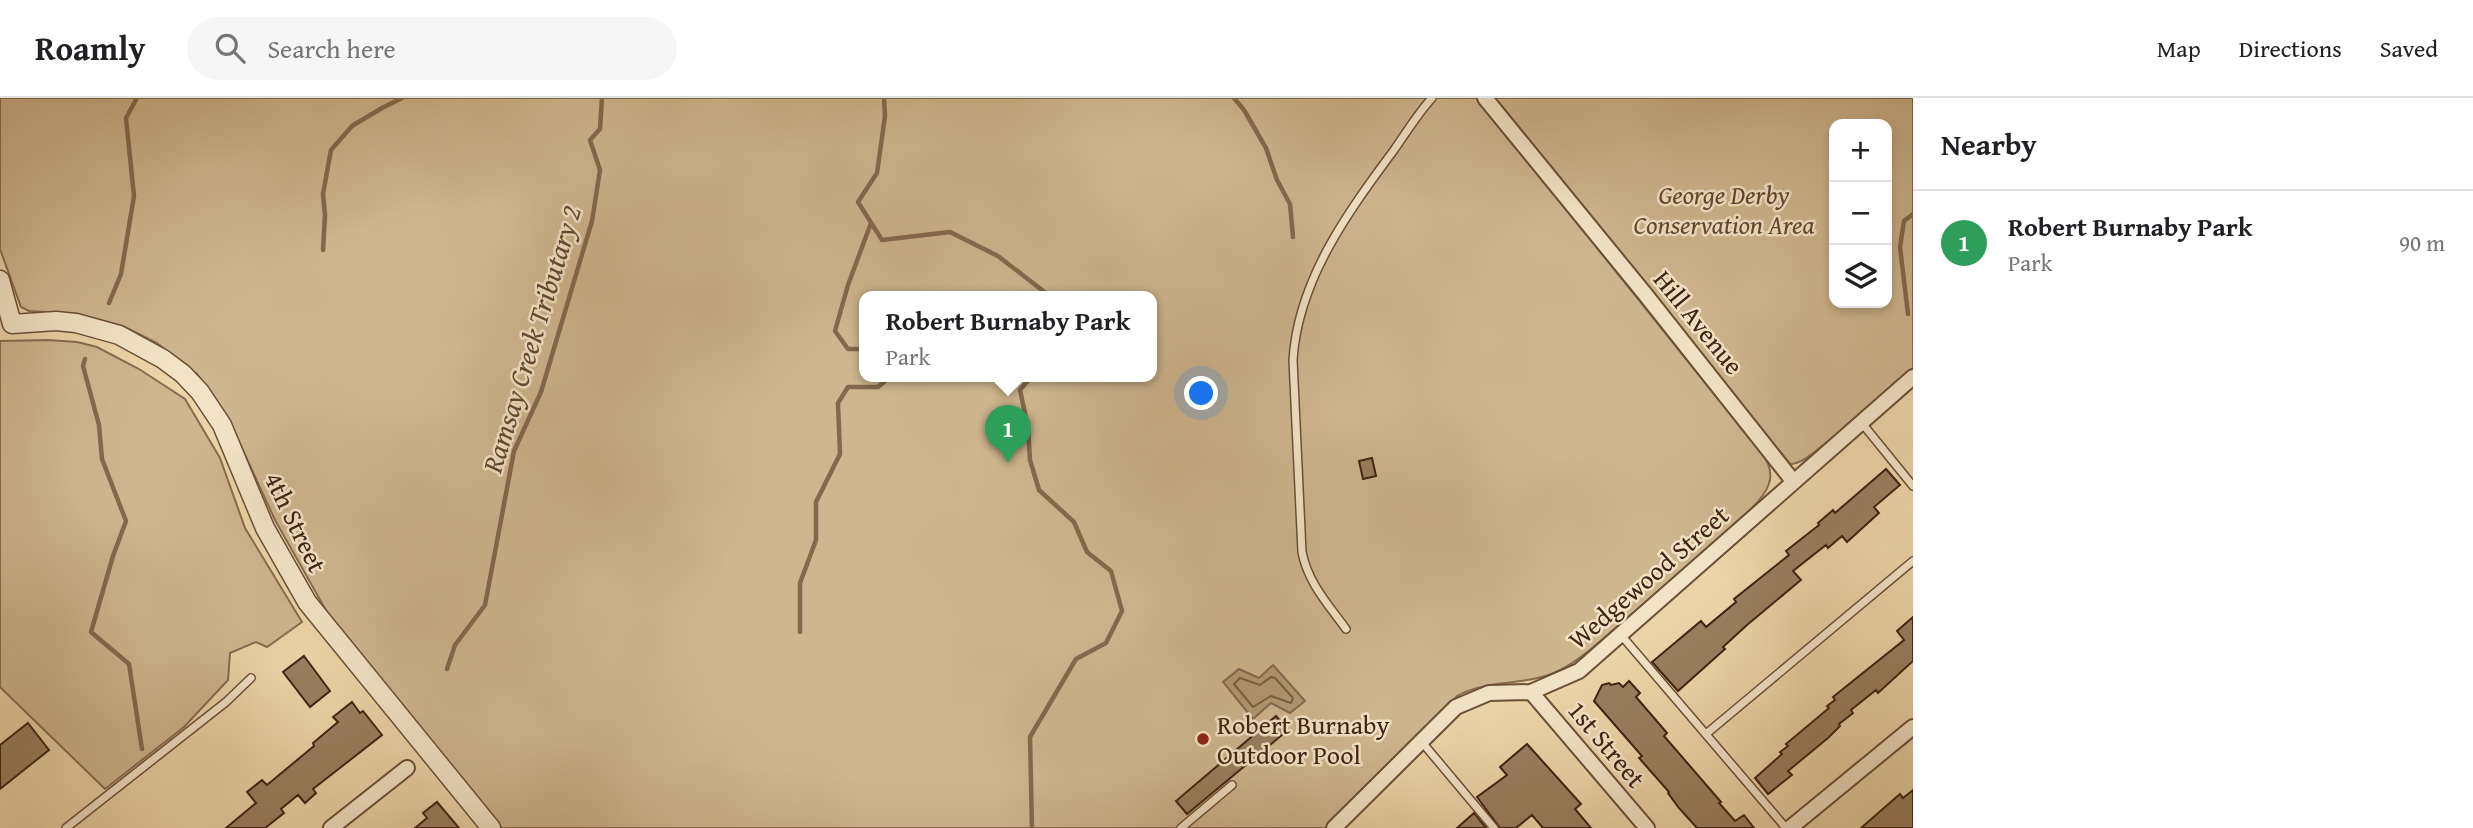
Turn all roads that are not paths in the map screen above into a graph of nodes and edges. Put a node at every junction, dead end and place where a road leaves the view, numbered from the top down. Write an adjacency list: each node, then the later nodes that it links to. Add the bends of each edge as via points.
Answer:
1 (1432, 98): 9 (lane, via 1364,191 1315,272 1294,338 1304,561 1312,583)
2 (1485, 98): 6 (street, Hill Avenue)
3 (0, 281): 20 (street, 4th Street, via 12,324 56,321 118,334 163,359 200,392 222,425 265,528 307,602)
4 (1913, 377): 5 (street, Wedgewood Street)
5 (1861, 422): 6 (street, Wedgewood Street); 7 (lane)
6 (1793, 481): 10 (street, Wedgewood Street)
7 (1913, 486)
8 (1913, 561): 14 (lane)
9 (1346, 629)
10 (1621, 635): 12 (street, Wedgewood Street, via 1579,671); 14 (lane)
11 (251, 678): 18 (lane)
12 (1531, 692): 15 (street, Wedgewood Street, via 1489,693 1456,707); 24 (street, 1st Street)
13 (1913, 727): 25 (street)
14 (1706, 734): 25 (lane)
15 (1421, 741): 22 (street, Wedgewood Street); 23 (lane)
16 (407, 768): 19 (street)
17 (1232, 785): 21 (lane)
18 (66, 828)
19 (331, 828)
20 (491, 828)
21 (1181, 828)
22 (1334, 828)
23 (1494, 828)
24 (1647, 828)
25 (1788, 828)

